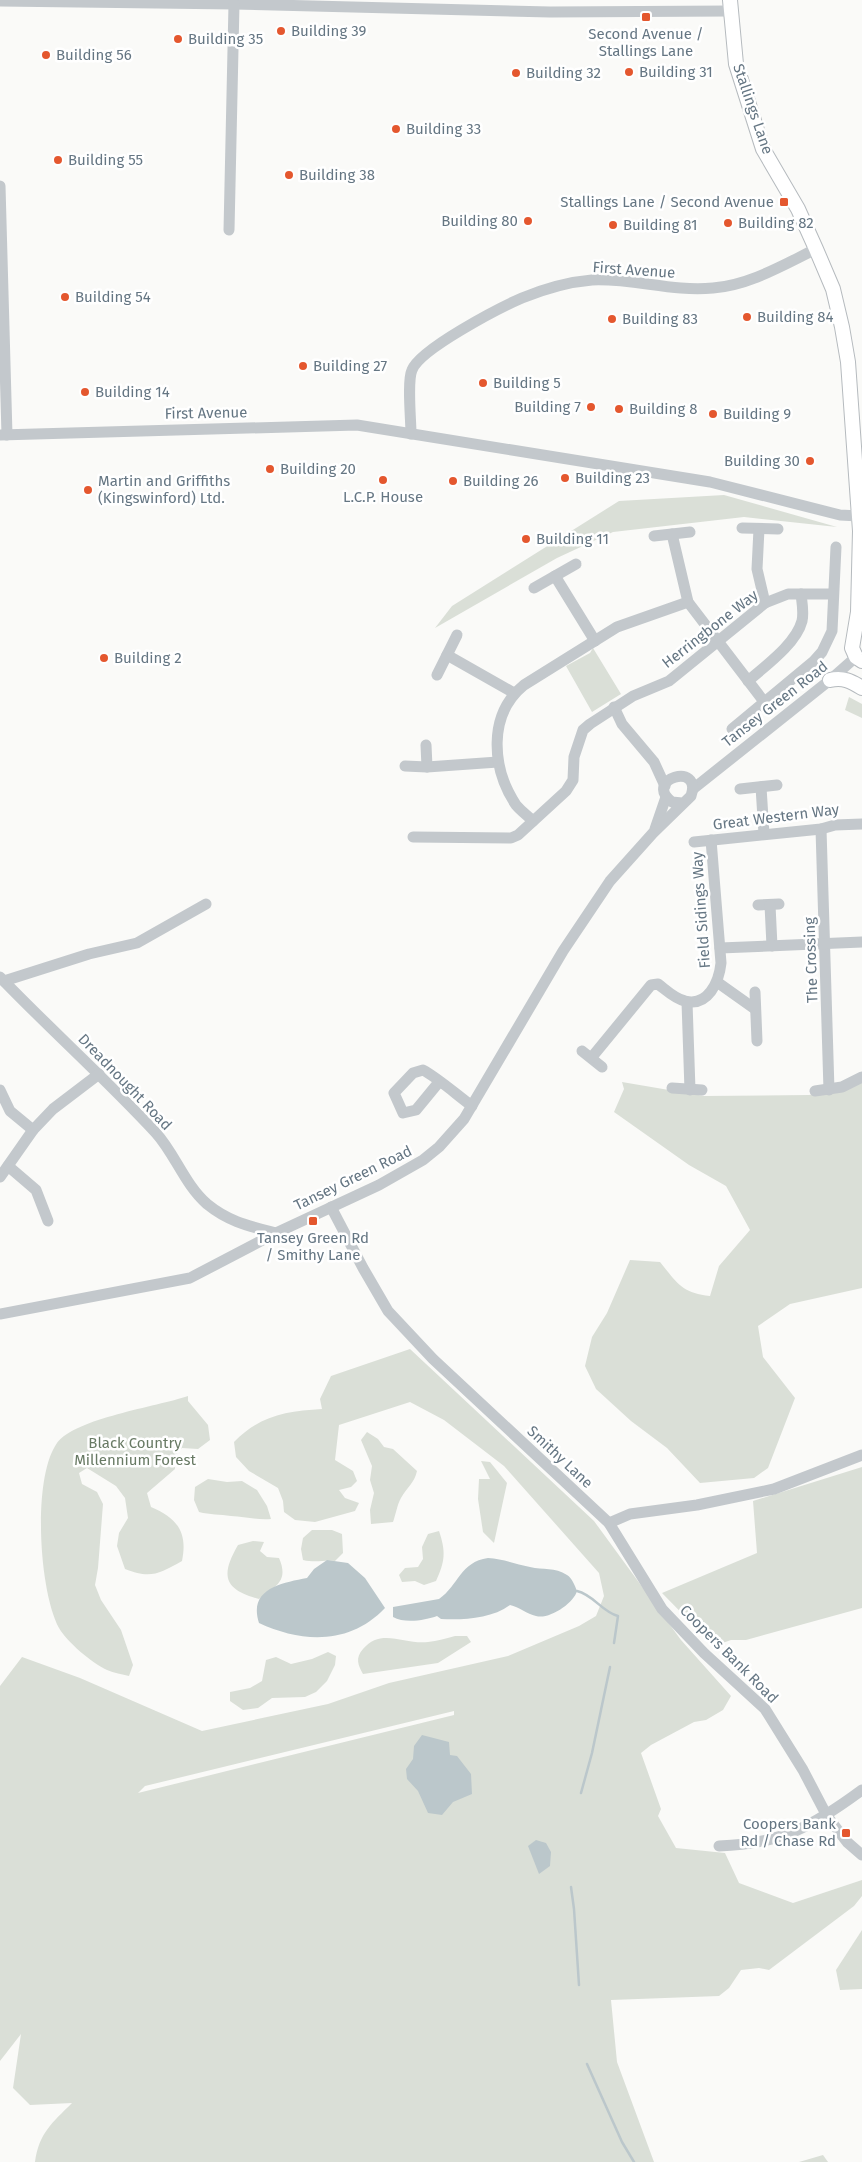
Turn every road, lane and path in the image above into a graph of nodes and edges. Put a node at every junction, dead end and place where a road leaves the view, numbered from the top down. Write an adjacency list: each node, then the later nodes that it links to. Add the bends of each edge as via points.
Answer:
1 (0, 1): 2 (street)
2 (234, 4): 3 (street, via 550,12); 5 (street)
3 (730, 5): 6 (main road, Stallings Lane, via 736,64 763,149 798,209)
4 (0, 186): 8 (street)
5 (228, 230)
6 (816, 249): 7 (street, First Avenue, via 750,280 728,286 687,289 591,280 564,284 521,298 442,342 416,363 410,374); 9 (main road, Stallings Lane, via 833,289 846,355)
7 (411, 434): 8 (street, First Avenue, via 357,425); 9 (street, First Avenue, via 710,482 840,515)
8 (3, 435)
9 (860, 516): 16 (main road, Stallings Lane)
10 (742, 528): 11 (street)
11 (759, 529): 12 (street); 24 (street, via 757,570)
12 (778, 529)
13 (690, 532): 14 (street)
14 (672, 534): 15 (street); 23 (street)
15 (654, 536)
16 (861, 536): 25 (main road, Stallings Lane)
17 (836, 546): 22 (street)
18 (576, 564): 19 (street)
19 (555, 576): 20 (street); 27 (street)
20 (534, 588)
21 (801, 594): 22 (street, Herringbone Way); 24 (street, Herringbone Way, via 780,596); 33 (street, via 802,620 793,639)
22 (833, 594): 36 (street, via 832,631 822,652)
23 (688, 602): 27 (street, via 617,627); 28 (street)
24 (765, 603): 28 (street, Herringbone Way)
25 (858, 634): 30 (main road, Stallings Lane, via 852,648)
26 (457, 635): 29 (street)
27 (595, 641): 35 (street)
28 (717, 642): 33 (street); 37 (street, Herringbone Way, via 669,681)
29 (447, 655): 31 (street); 35 (street)
30 (860, 661): 32 (street, Tansey Green Road)
31 (437, 675)
32 (830, 680): 34 (main road, via 840,678); 44 (street, Tansey Green Road)
33 (748, 682): 36 (street)
34 (862, 688)
35 (514, 693): 40 (street, via 505,705 500,725)
36 (765, 703): 38 (street)
37 (614, 707): 41 (street, via 622,724); 52 (street, Herringbone Way, via 583,730 574,757 573,780 566,791)
38 (732, 729)
39 (426, 745): 43 (street)
40 (498, 762): 43 (street); 52 (street, via 518,807)
41 (654, 762): 45 (street); 50 (street)
42 (405, 766): 43 (street)
43 (427, 767)
44 (711, 773): 45 (street, Tansey Green Road); 48 (street, Tansey Green Road)
45 (681, 777): 48 (street, via 691,783); 50 (street, Tansey Green Road, via 671,777)
46 (777, 785): 47 (street)
47 (761, 786): 49 (street); 56 (street)
48 (693, 789): 51 (street, Tansey Green Road, via 691,796)
49 (740, 789)
50 (666, 791): 51 (street, via 675,803); 55 (street, Tansey Green Road)
51 (682, 803): 55 (street, Tansey Green Road)
52 (533, 821): 57 (street, Herringbone Way, via 511,838)
53 (862, 824): 54 (street, Great Western Way)
54 (821, 829): 56 (street, Great Western Way); 63 (street, The Crossing)
55 (653, 833): 82 (street, Tansey Green Road, via 610,882 563,952)
56 (764, 834): 58 (street, Great Western Way)
57 (413, 838)
58 (711, 840): 59 (street, Great Western Way); 65 (street, Field Sidings Way)
59 (694, 842)
60 (206, 904): 66 (street, via 137,944)
61 (758, 904): 64 (street, via 775,904)
62 (862, 942): 63 (street)
63 (826, 943): 64 (street); 80 (street, The Crossing)
64 (772, 946): 65 (street)
65 (720, 948): 67 (street, Field Sidings Way, via 721,969)
66 (2, 979): 73 (street, Dreadnought Road)
67 (717, 982): 69 (street, Field Sidings Way, via 704,999); 70 (street)
68 (755, 992): 70 (street)
69 (687, 1002): 72 (street, via 658,984 652,985 587,1054); 78 (street)
70 (755, 1009): 71 (street)
71 (757, 1040)
72 (602, 1067)
73 (99, 1074): 83 (street, via 53,1109); 90 (street, Dreadnought Road, via 158,1135 181,1172 206,1203 232,1221)
74 (862, 1077): 80 (street, via 842,1088)
75 (439, 1082): 82 (street)
76 (672, 1088): 78 (street)
77 (0, 1090): 83 (street, via 10,1111)
78 (690, 1090): 79 (street)
79 (702, 1090)
80 (829, 1090): 81 (street)
81 (815, 1091)
82 (472, 1106): 87 (street, Tansey Green Road, via 439,1147 423,1160 379,1185)
83 (33, 1130): 84 (street)
84 (8, 1166): 85 (street); 86 (street, via 36,1190)
85 (0, 1177)
86 (42, 1205): 88 (street); 89 (street)
87 (331, 1206): 90 (street, Tansey Green Road); 93 (street, Smithy Lane, via 388,1311 433,1359)
88 (30, 1210)
89 (48, 1221)
90 (276, 1233): 91 (street, Tansey Green Road, via 190,1278)
91 (0, 1314)
92 (862, 1456): 93 (street, via 774,1489 697,1505 630,1514)
93 (608, 1523): 95 (street, Coopers Bank Road, via 662,1609 765,1709)
94 (862, 1790): 95 (street)
95 (827, 1816): 96 (street, via 768,1841); 97 (street, Coopers Bank Road)
96 (718, 1846)
97 (862, 1855)

